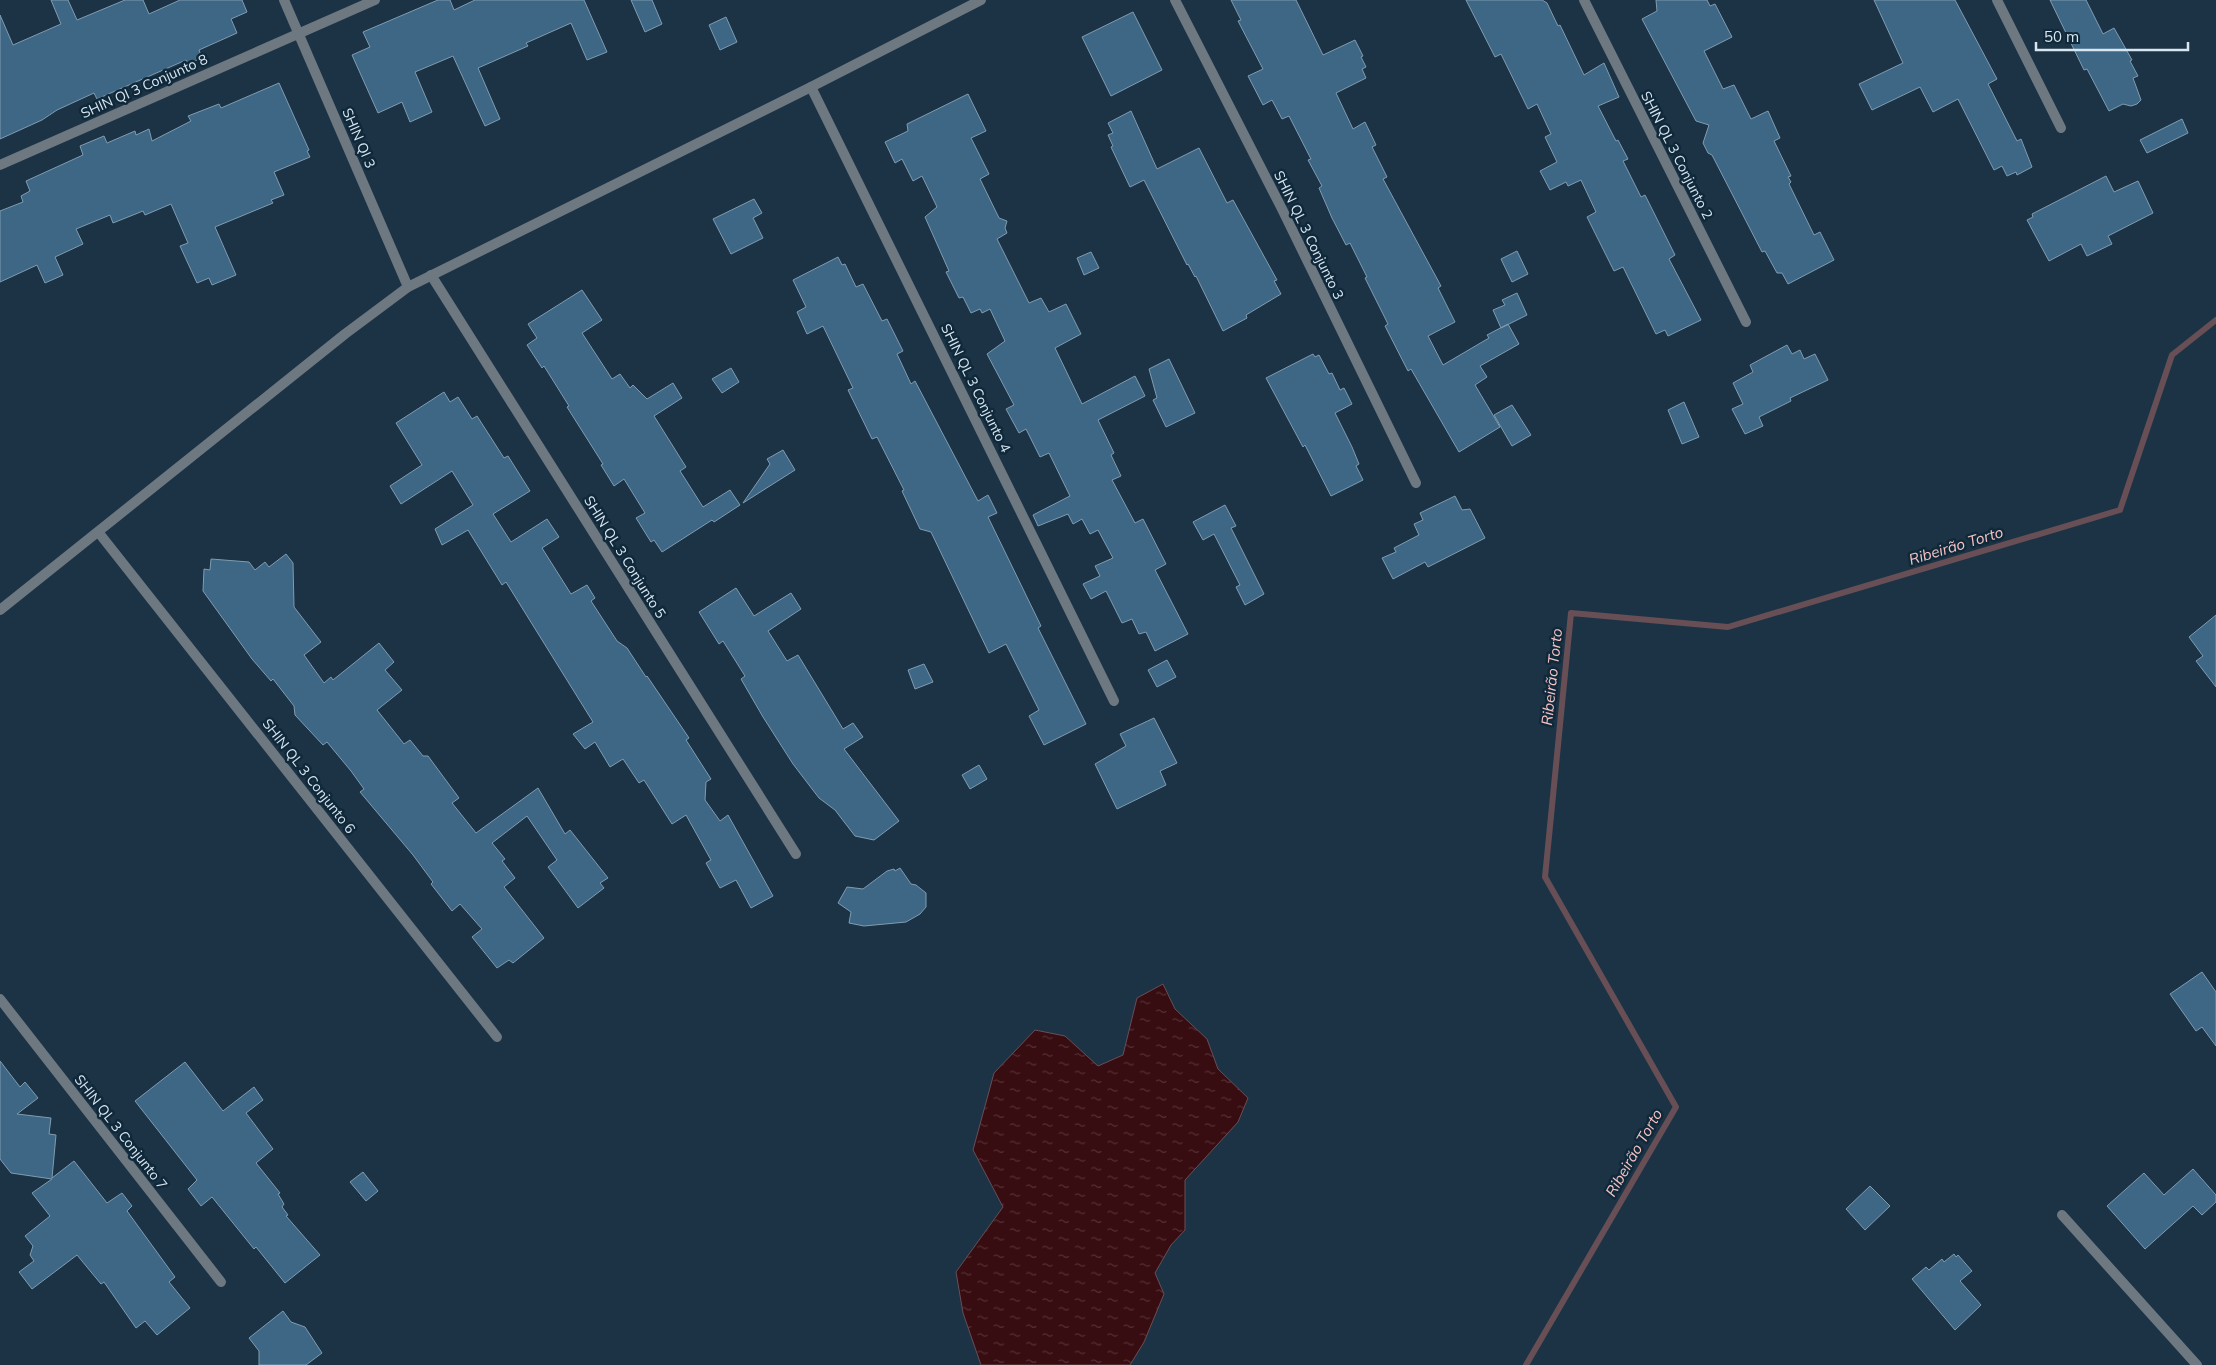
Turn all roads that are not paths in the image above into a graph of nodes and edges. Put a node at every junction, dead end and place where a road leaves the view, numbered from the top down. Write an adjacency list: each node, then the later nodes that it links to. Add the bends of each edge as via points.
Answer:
1 (284, 0): 7 (street, SHIN QI 3)
2 (374, 0): 7 (street, SHIN QI 3 Conjunto 8)
3 (981, 0): 8 (street)
4 (1175, 0): 14 (street, SHIN QL 3 Conjunto 3)
5 (1584, 0): 13 (street, SHIN QL 3 Conjunto 2)
6 (1997, 0): 9 (street)
7 (299, 33): 10 (street, SHIN QI 3 Conjunto 8); 12 (street, SHIN QI 3)
8 (811, 87): 11 (street); 17 (street, SHIN QL 3 Conjunto 4)
9 (2061, 128)
10 (0, 165)
11 (431, 275): 12 (street); 18 (street, SHIN QL 3 Conjunto 5)
12 (408, 287): 15 (street)
13 (1746, 322)
14 (1416, 483)
15 (99, 533): 16 (street); 20 (street, SHIN QL 3 Conjunto 6)
16 (0, 610)
17 (1114, 701)
18 (796, 854)
19 (0, 999): 22 (street, SHIN QL 3 Conjunto 7)
20 (497, 1037)
21 (2062, 1215): 23 (street)
22 (221, 1282)
23 (2197, 1365)

